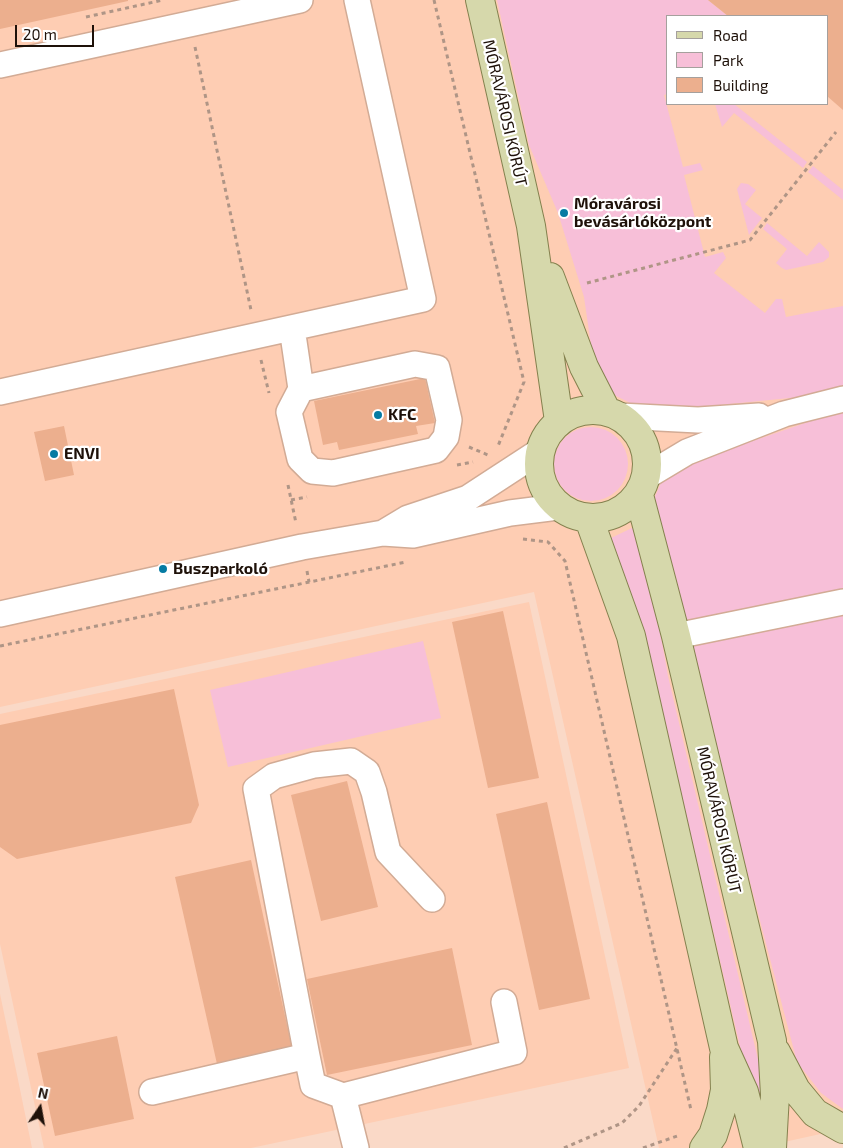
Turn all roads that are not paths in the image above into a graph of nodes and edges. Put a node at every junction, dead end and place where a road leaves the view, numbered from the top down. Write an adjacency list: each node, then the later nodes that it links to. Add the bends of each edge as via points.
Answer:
1 (300, 0): 4 (street)
2 (357, 0): 6 (street, via 423,299)
3 (480, 0): 5 (main road, MÓRAVÁROSI KÖRÚT)
4 (0, 65)
5 (531, 226): 10 (main road, MÓRAVÁROSI KÖRÚT, via 584,367); 12 (main road, MÓRAVÁROSI KÖRÚT)
6 (292, 328): 7 (street); 8 (street)
7 (301, 389): 7 (street, via 289,412 300,459 312,471 333,473 436,450 446,437 449,420 437,368 415,364)
8 (0, 392)
9 (843, 399): 11 (street)
10 (614, 414): 11 (street, via 698,420); 12 (main road, via 590,410 573,413); 14 (main road, via 637,432 647,453)
11 (784, 414): 14 (street, via 688,452)
12 (559, 422): 13 (main road, via 547,435)
13 (540, 451): 15 (main road, via 539,471 545,491); 17 (street, via 468,498 408,518)
14 (643, 486): 16 (main road, via 626,509 608,517); 20 (main road, MÓRAVÁROSI KÖRÚT)
15 (558, 507): 16 (main road, via 572,516); 17 (street, via 413,535)
16 (589, 519): 24 (main road, via 631,636)
17 (383, 533): 19 (street, via 302,547)
18 (843, 602): 20 (street)
19 (0, 614)
20 (676, 636): 23 (main road, MÓRAVÁROSI KÖRÚT)
21 (432, 899): 25 (street, via 388,852 367,772 351,761 314,765 274,776 256,789)
22 (504, 1002): 27 (street, via 514,1052)
23 (772, 1041): 28 (main road, via 786,1072 803,1098 823,1119); 32 (main road, MÓRAVÁROSI KÖRÚT, via 775,1095)
24 (724, 1048): 30 (main road, via 722,1110); 31 (main road, via 744,1092)
25 (307, 1056): 26 (street); 27 (street, via 313,1085)
26 (152, 1092)
27 (343, 1096): 29 (street)
28 (843, 1129)
29 (356, 1148)
30 (704, 1148)
31 (758, 1148)
32 (772, 1148)

